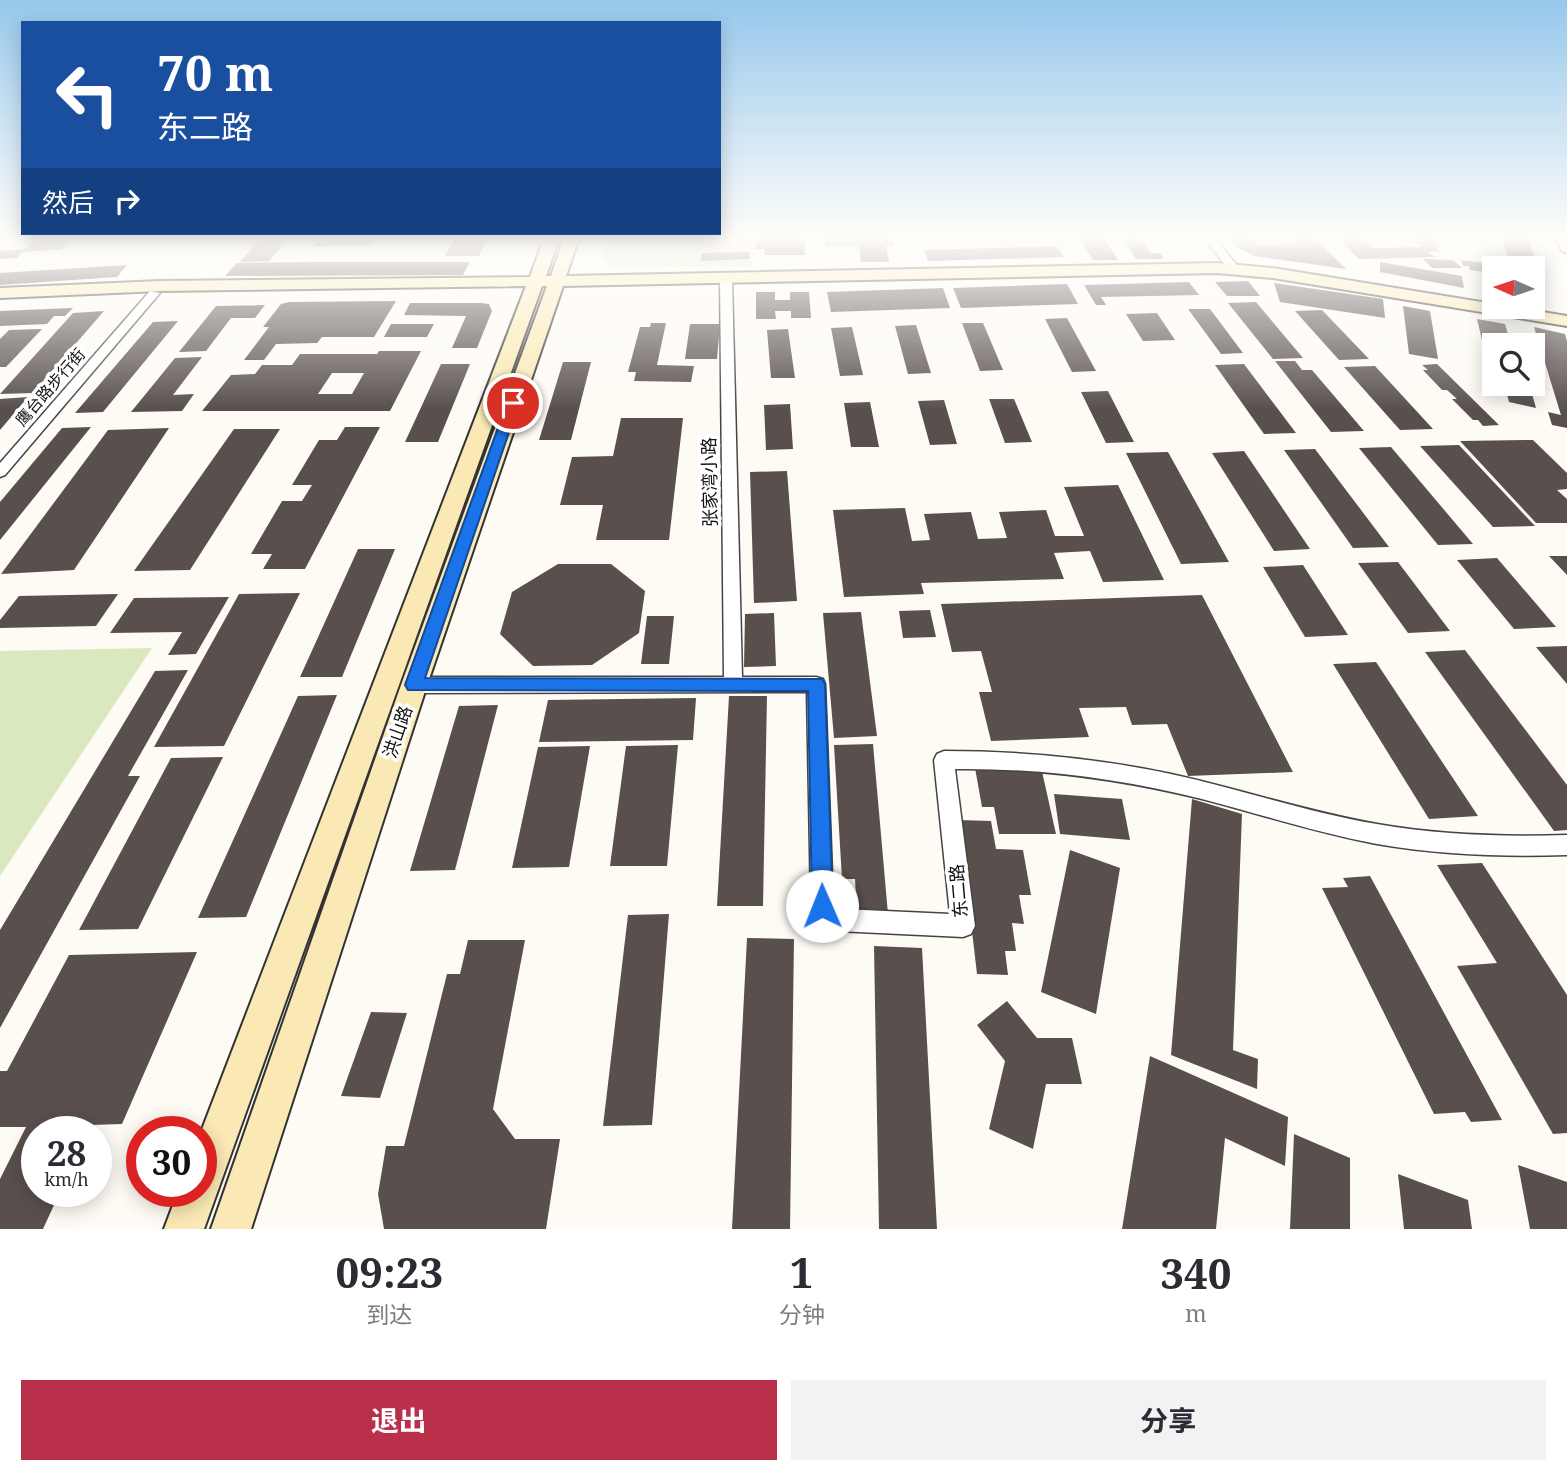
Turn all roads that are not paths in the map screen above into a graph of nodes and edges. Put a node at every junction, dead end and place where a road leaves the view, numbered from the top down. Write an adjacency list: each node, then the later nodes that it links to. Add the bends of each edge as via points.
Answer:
1 (114, 295): 7 (main road)
2 (152, 295): 9 (street, 鹰台路步行街)
3 (541, 295): 11 (main road, 洪山路)
4 (541, 295): 13 (main road, 洪山路)
5 (726, 295): 10 (street, 张家湾小路)
6 (1405, 295): 8 (main road)
7 (0, 302)
8 (1567, 321)
9 (0, 472)
10 (733, 684): 11 (street, 东二路); 12 (street, 东二路, via 816,684 822,906 836,920 963,926 944,760 1028,761 1109,771 1399,838)
11 (414, 685): 16 (main road, 洪山路)
12 (1567, 845)
13 (217, 1141)
14 (192, 1207): 15 (main road)
15 (184, 1229)
16 (231, 1229)

